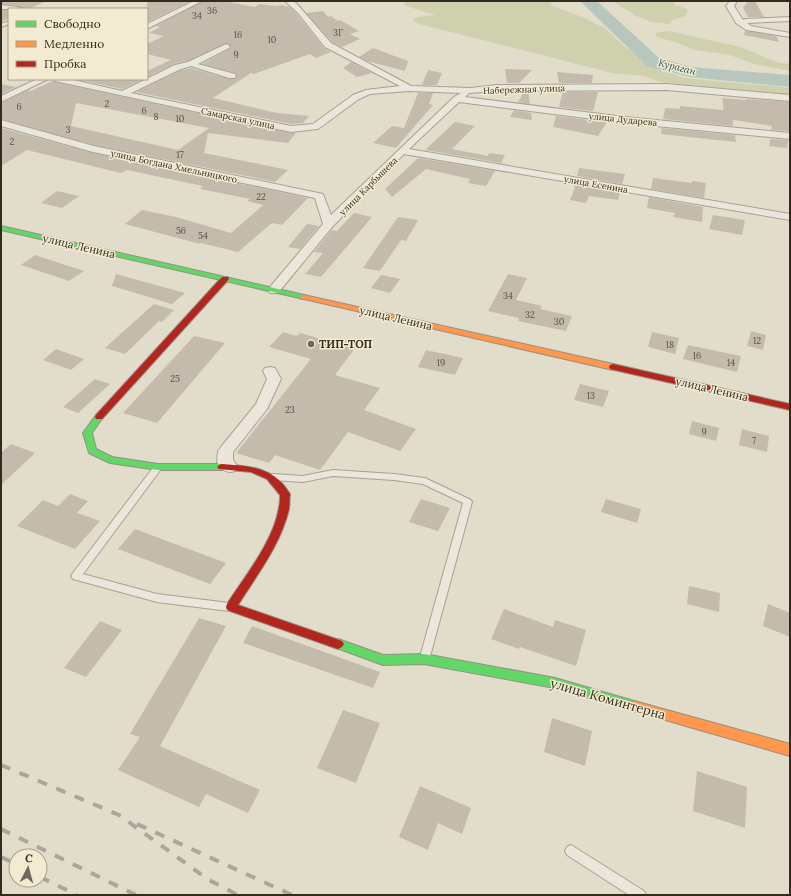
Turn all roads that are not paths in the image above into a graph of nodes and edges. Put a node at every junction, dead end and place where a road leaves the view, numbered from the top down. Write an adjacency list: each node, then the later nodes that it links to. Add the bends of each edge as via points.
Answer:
1 (199, 1): 6 (street)
2 (288, 1): 13 (street, Набережная улица, via 301,11 328,45)
3 (734, 1): 5 (street, via 730,6)
4 (790, 19): 5 (street)
5 (739, 21): 7 (street, via 749,28)
6 (149, 25)
7 (790, 35)
8 (226, 46): 9 (street)
9 (191, 64): 10 (street); 15 (street, via 178,67)
10 (232, 76)
11 (42, 80): 17 (street)
12 (62, 80): 15 (street, Самарская улица)
13 (409, 88): 14 (street, Набережная улица); 15 (street, Самарская улица, via 370,92 356,97 315,127 291,129)
14 (471, 91): 16 (street, Набережная улица, via 497,88 666,87); 18 (street, улица Карбышева)
15 (123, 94)
16 (790, 98)
17 (1, 99)
18 (457, 99): 20 (street, улица Дударева, via 625,120); 21 (street, улица Карбышева)
19 (1, 123): 23 (street, улица Богдана Хмельницкого, via 93,149 320,196)
20 (790, 136)
21 (402, 151): 22 (street, улица Есенина); 23 (street, улица Карбышева)
22 (790, 218)
23 (329, 224): 26 (street, улица Карбышева)
24 (1, 228): 25 (street, улица Ленина)
25 (225, 280): 26 (street, улица Ленина); 29 (street, via 103,411 87,433 92,451 110,460)
26 (274, 290): 28 (street, улица Ленина)
27 (270, 371): 30 (street, via 274,379 262,406 226,452 225,462)
28 (790, 407)
29 (158, 467): 30 (street); 32 (lane, via 76,576 157,598)
30 (230, 467): 31 (street, via 252,469)
31 (270, 477): 32 (street, via 285,494 283,511 255,570); 33 (lane, via 303,479 333,473 394,477 425,481 468,502)
32 (231, 607): 33 (street, улица Коминтерна, via 383,660)
33 (424, 659): 34 (street, улица Коминтерна, via 555,683)
34 (790, 750)
35 (571, 851): 36 (lane)
36 (640, 895)

